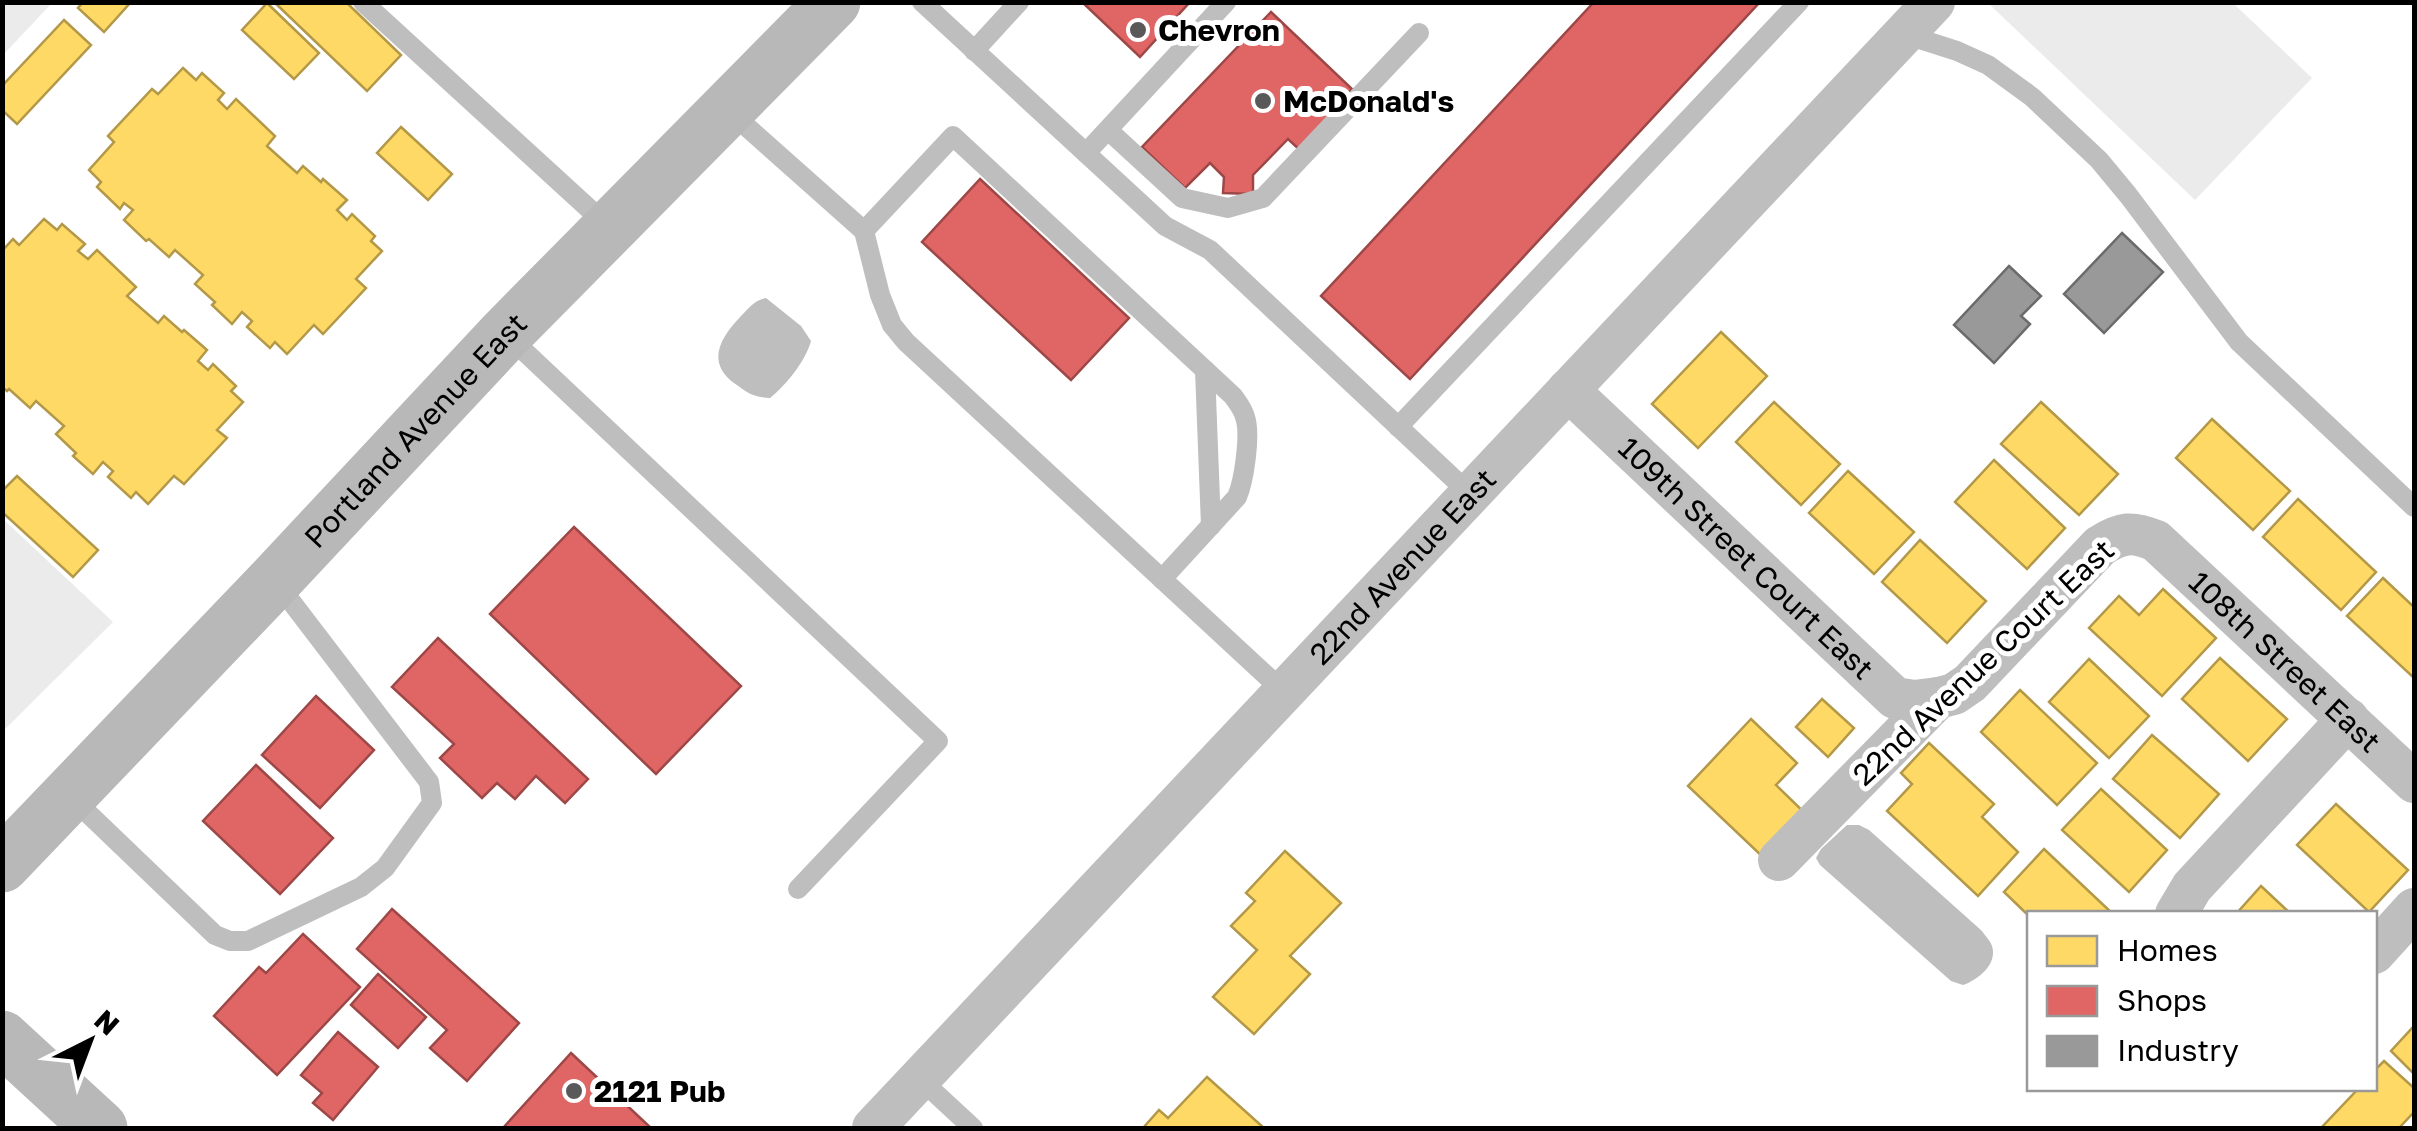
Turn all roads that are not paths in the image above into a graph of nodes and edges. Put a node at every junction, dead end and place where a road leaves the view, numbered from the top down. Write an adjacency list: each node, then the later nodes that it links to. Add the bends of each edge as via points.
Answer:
1 (363, 2): 14 (lane)
2 (834, 2): 11 (main road, Portland Avenue East)
3 (922, 2): 10 (lane)
4 (1019, 2): 10 (lane)
5 (1226, 2): 12 (lane)
6 (1798, 2): 19 (lane)
7 (1934, 2): 9 (street, 22nd Avenue East)
8 (1419, 33): 12 (lane, via 1263,198 1228,208 1182,198)
9 (1904, 34): 18 (street, 22nd Avenue East); 21 (lane, via 1988,65 2100,160 2238,342)
10 (974, 50): 13 (lane)
11 (728, 109): 14 (main road, Portland Avenue East); 15 (lane)
12 (1108, 130): 13 (lane)
13 (1086, 153): 19 (lane, via 1165,226 1210,250)
14 (610, 228): 16 (main road, Portland Avenue East)
15 (864, 231): 17 (lane, via 953,136); 24 (lane, via 880,295 906,342)
16 (505, 334): 25 (main road, Portland Avenue East); 33 (lane, via 938,741)
17 (1205, 370): 22 (lane); 22 (lane, via 1233,396 1247,425 1242,486)
18 (1568, 390): 20 (street, 22nd Avenue East); 27 (street, 109th Street Court East, via 1895,698)
19 (1398, 427): 20 (lane)
20 (1470, 494): 26 (street, 22nd Avenue East)
21 (2414, 507)
22 (1211, 526): 24 (lane)
23 (2156, 541): 27 (street, 22nd Avenue Court East, via 2117,535 2100,546 1970,683); 28 (street, 108th Street East)
24 (1162, 579): 26 (lane)
25 (276, 580): 30 (main road, Portland Avenue East); 30 (lane, via 429,782 432,803 384,868 361,887 264,933 230,941 215,935)
26 (1283, 691): 38 (street, 22nd Avenue East)
27 (1938, 698): 31 (street, 22nd Avenue Court East)
28 (2348, 719): 29 (street, 108th Street East); 35 (street, via 2192,886)
29 (2414, 782)
30 (70, 796): 32 (main road, Portland Avenue East)
31 (1779, 860)
32 (2, 866)
33 (798, 889)
34 (2414, 909): 36 (street)
35 (2178, 911)
36 (2377, 951)
37 (2, 1038): 39 (main road)
38 (920, 1079): 40 (street, 22nd Avenue East); 41 (lane)
39 (100, 1128)
40 (873, 1128)
41 (973, 1128)

